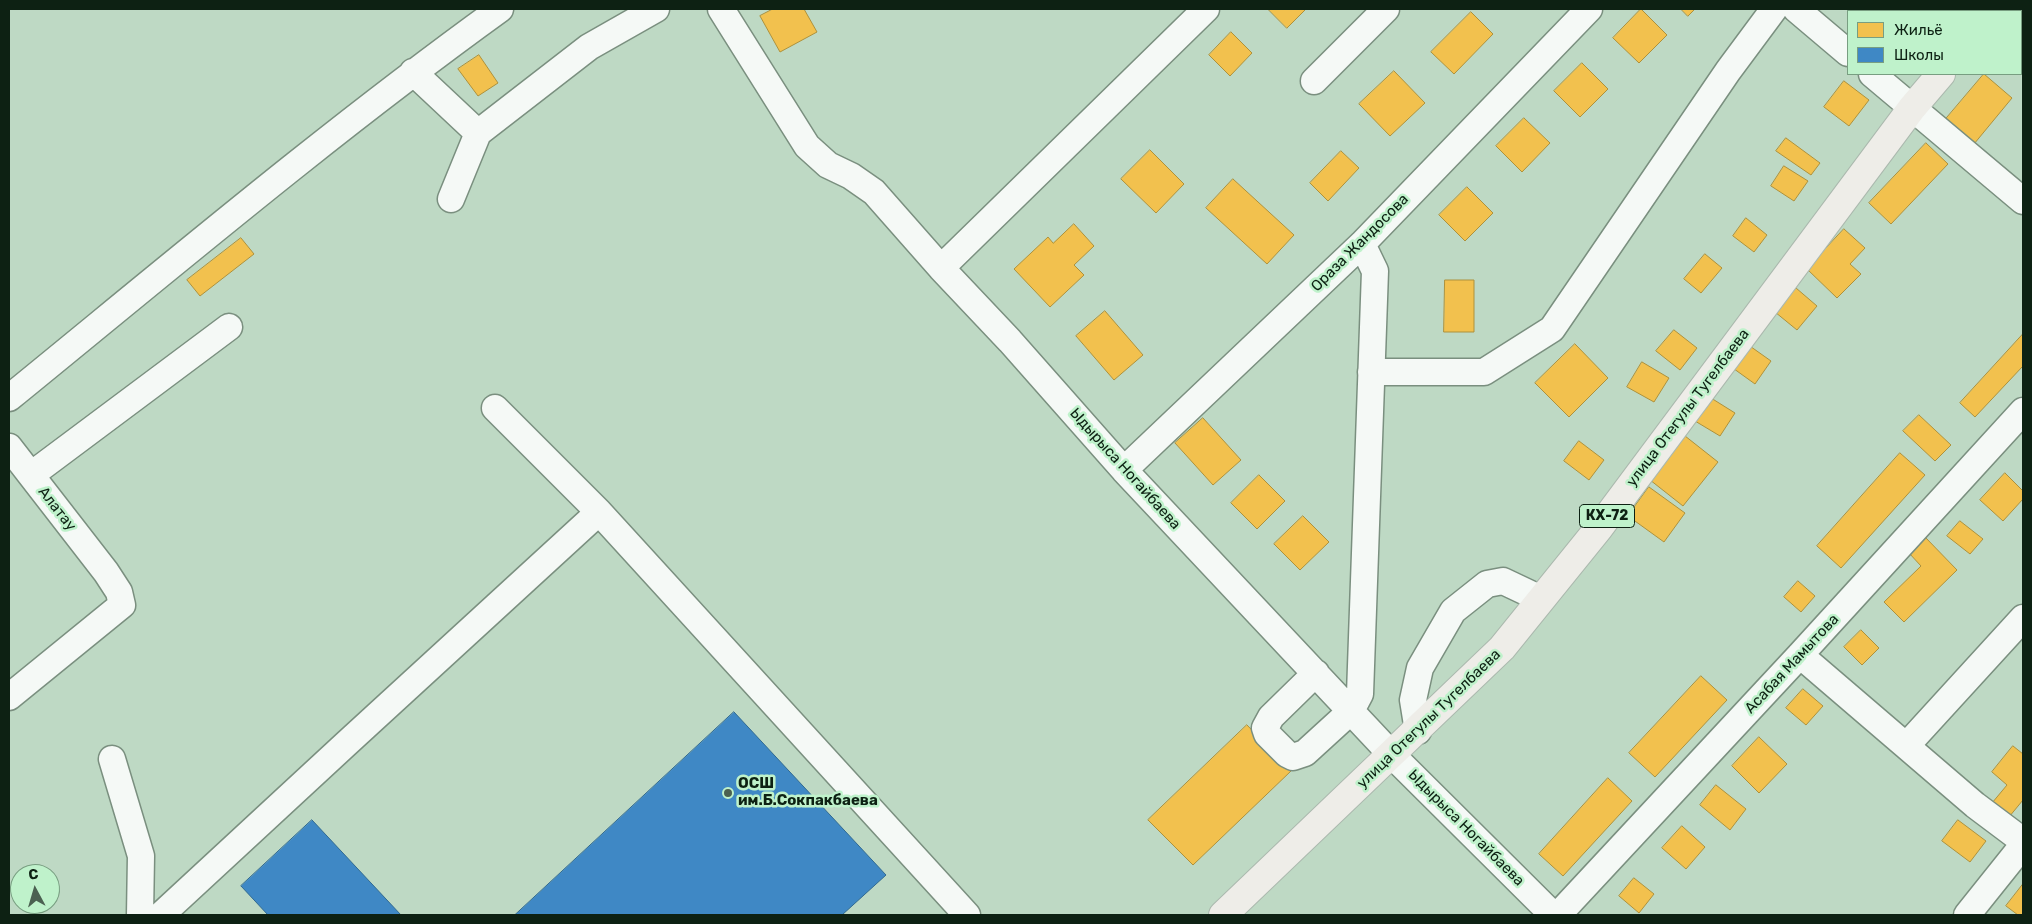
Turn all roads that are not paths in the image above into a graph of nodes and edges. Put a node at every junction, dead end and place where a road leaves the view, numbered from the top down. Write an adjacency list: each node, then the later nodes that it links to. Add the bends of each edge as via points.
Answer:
1 (500, 9): 10 (street)
2 (656, 9): 15 (street, via 589,47)
3 (721, 9): 19 (street, Ыдырыса Ногайбаева, via 807,146 828,165 852,176 874,192)
4 (1206, 9): 19 (street)
5 (1386, 9): 13 (street)
6 (1589, 9): 18 (street, Ораза Жандосова)
7 (1774, 9): 21 (street, via 1552,329 1484,372)
8 (1796, 9): 9 (street)
9 (1847, 53)
10 (413, 72): 15 (street); 22 (street)
11 (1873, 75): 14 (street)
12 (1940, 75): 14 (main road, улица Отегулы Тугелбаева / КХ-72)
13 (1314, 81)
14 (1912, 108): 17 (street); 29 (main road, улица Отегулы Тугелбаева / КХ-72, via 1598,528)
15 (478, 133): 16 (street)
16 (451, 200)
17 (2023, 201)
18 (1362, 244): 21 (street, via 1375,271); 26 (street, Ораза Жандосова)
19 (941, 268): 26 (street, Ыдырыса Ногайбаева)
20 (229, 327): 27 (street)
21 (1371, 372): 34 (street, via 1360,694)
22 (9, 398)
23 (495, 408): 28 (street)
24 (2023, 411): 31 (street, Асабая Мамытова)
25 (9, 447): 27 (street, Алатау)
26 (1124, 470): 32 (street, Ыдырыса Ногайбаева)
27 (31, 475): 33 (street, Алатау, via 106,572 119,592 122,605)
28 (599, 512): 42 (street); 43 (street)
29 (1541, 599): 35 (main road, улица Отегулы Тугелбаева / КХ-72, via 1502,648); 35 (street, via 1503,581 1487,584 1453,611 1420,668 1413,700)
30 (2023, 618): 36 (street)
31 (1800, 655): 36 (street); 46 (street, Асабая Мамытова)
32 (1316, 673): 34 (street, Ыдырыса Ногайбаева); 34 (street, via 1271,718 1265,728 1266,734 1293,757 1305,753)
33 (9, 697)
34 (1351, 711): 37 (street, Ыдырыса Ногайбаева)
35 (1418, 731): 37 (main road, улица Отегулы Тугелбаева / КХ-72)
36 (1907, 745): 39 (street, via 1975,805)
37 (1392, 755): 44 (main road, улица Отегулы Тугелбаева / КХ-72); 45 (street, Ыдырыса Ногайбаева)
38 (112, 759): 41 (street, via 141,856)
39 (2023, 841)
40 (2023, 845): 47 (street)
41 (140, 915)
42 (161, 915)
43 (967, 915)
44 (1223, 915)
45 (1553, 915)
46 (1558, 915)
47 (1967, 915)

